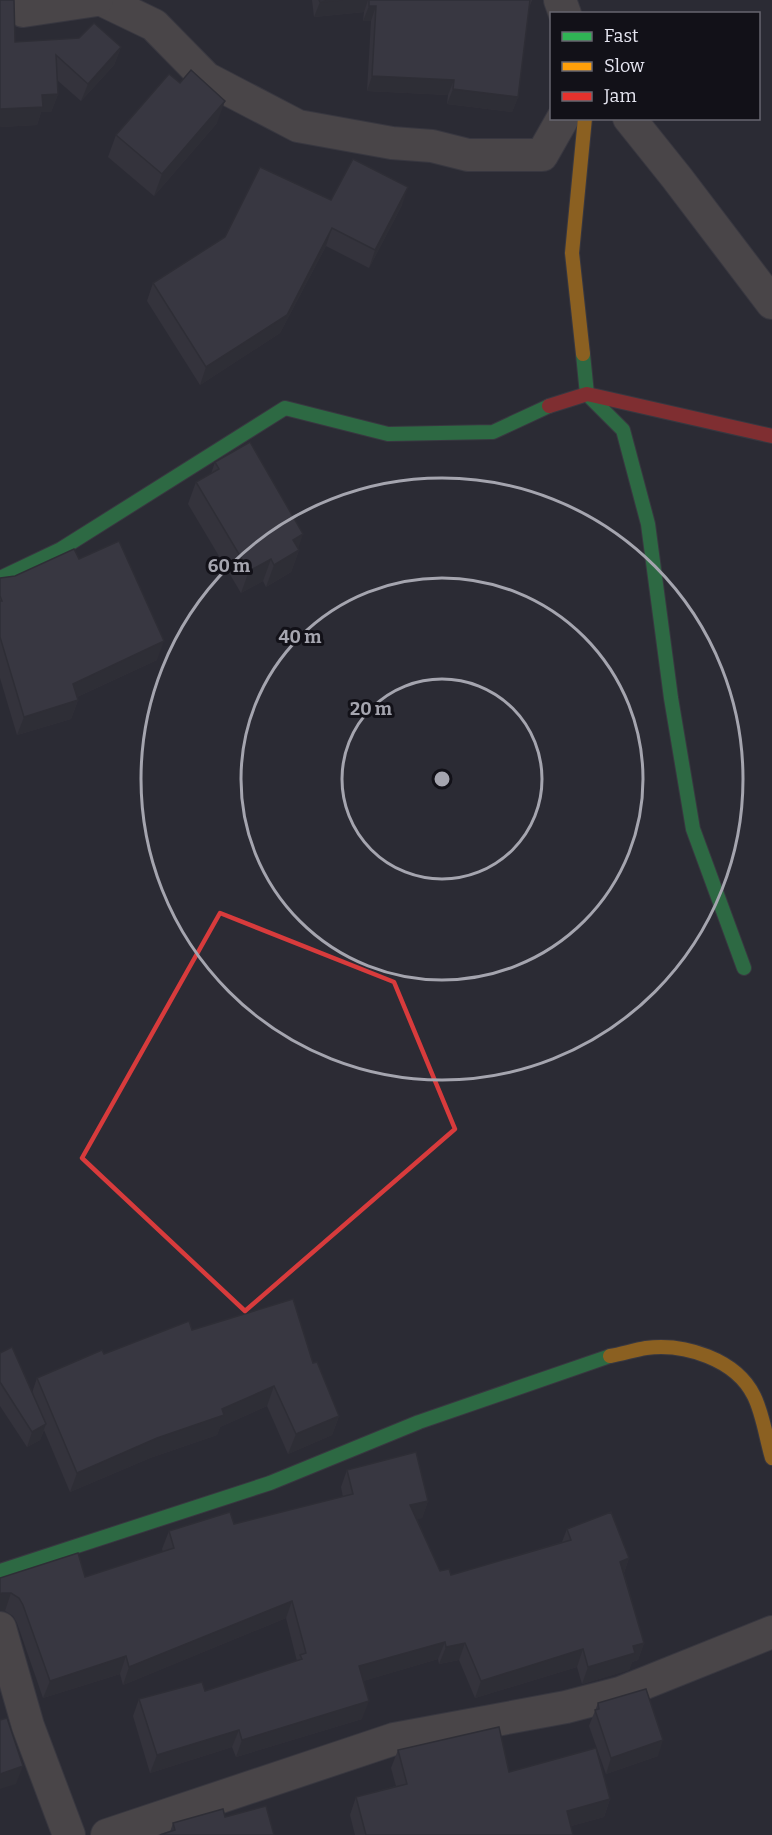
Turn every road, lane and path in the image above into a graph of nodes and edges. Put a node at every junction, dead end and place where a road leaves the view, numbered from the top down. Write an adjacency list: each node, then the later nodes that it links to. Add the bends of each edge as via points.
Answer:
1 (97, 0): 3 (street)
2 (102, 0): 4 (street, via 154,25 206,78 298,126 468,155 542,155)
3 (23, 11)
4 (562, 120)
5 (585, 120): 8 (street, via 572,253)
6 (631, 120): 7 (street)
7 (772, 303)
8 (587, 394): 9 (street); 10 (street, via 543,408 493,432 388,434 285,408 61,549); 11 (street, via 624,430 648,524 670,698 693,829)
9 (772, 436)
10 (0, 578)
11 (744, 968)
12 (772, 1458): 13 (street, via 754,1396 741,1377 716,1360 686,1349 647,1348 597,1359 419,1422 270,1483)
13 (0, 1571)
14 (0, 1628): 16 (street, via 28,1726)
15 (772, 1632): 17 (street, via 620,1693 394,1739)
16 (69, 1835)
17 (107, 1835)

